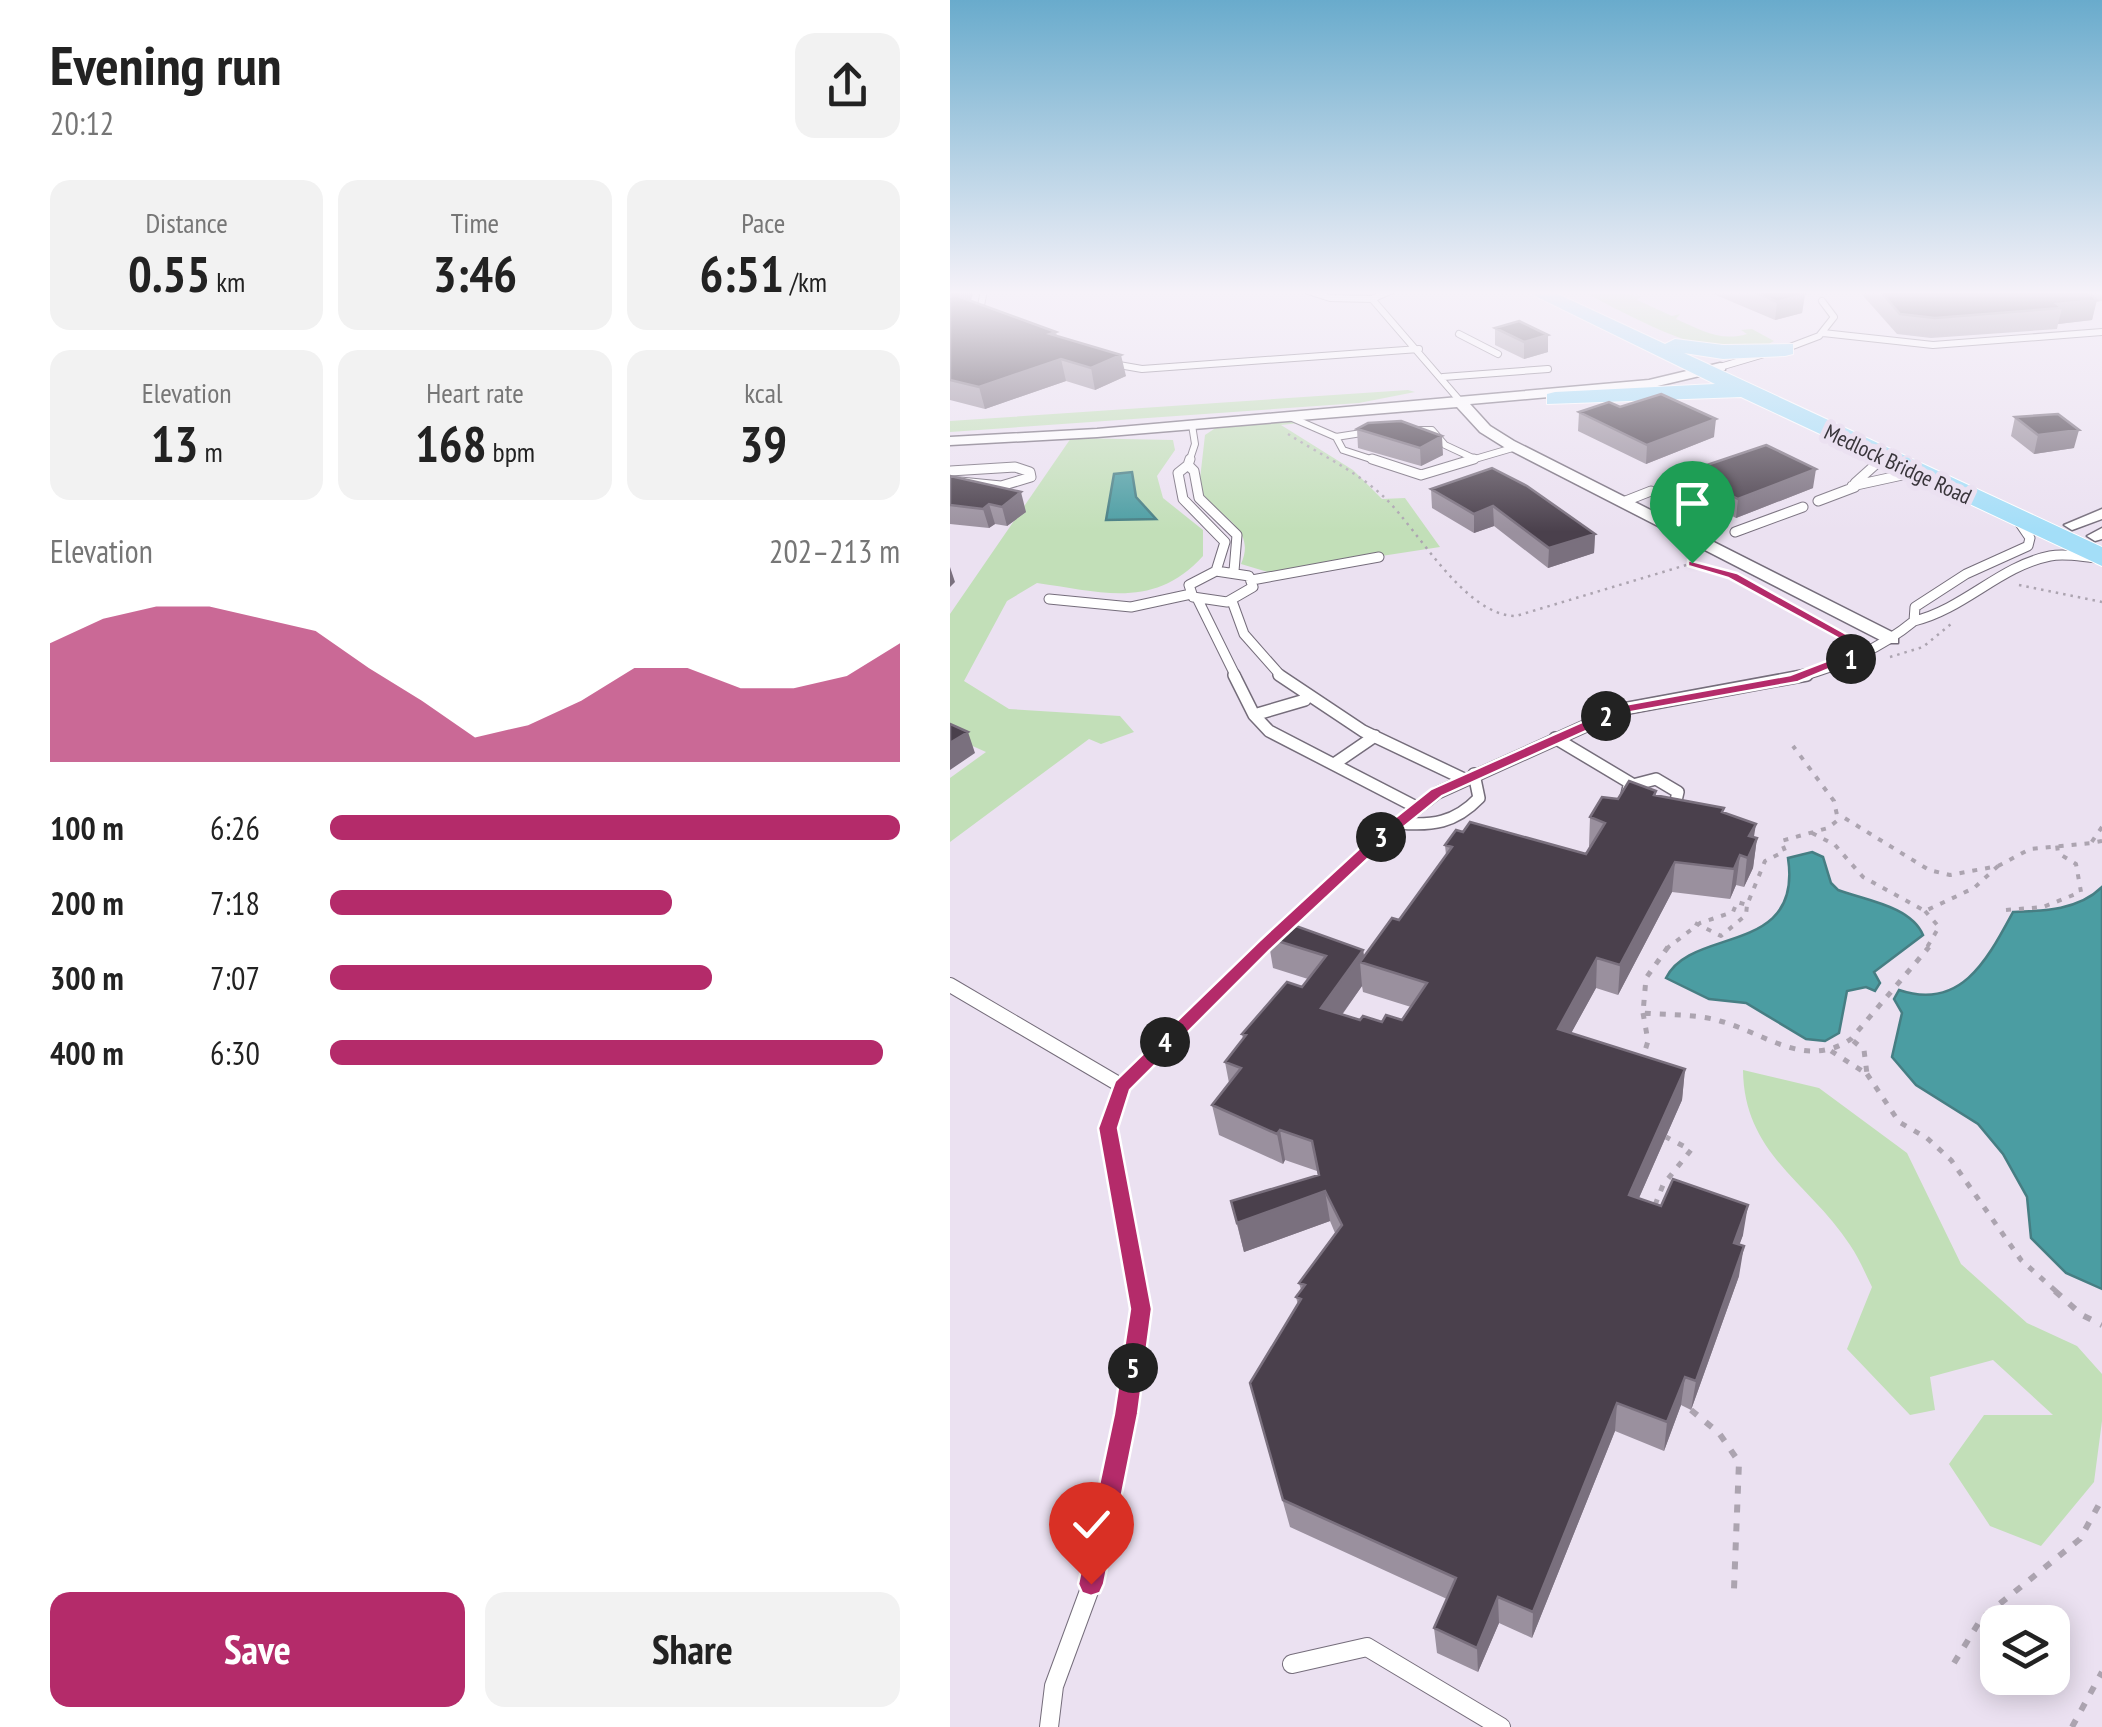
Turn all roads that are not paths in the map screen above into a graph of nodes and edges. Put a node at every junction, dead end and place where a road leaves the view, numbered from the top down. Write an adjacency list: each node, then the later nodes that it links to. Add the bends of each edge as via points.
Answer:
1 (1438, 371): 6 (lane)
2 (1520, 371): 6 (lane)
3 (1667, 371): 7 (highway)
4 (1715, 371): 7 (street); 8 (highway, Medlock Bridge Road); 9 (street, via 1650,390)
5 (1763, 371): 8 (highway)
6 (1443, 377): 10 (lane)
7 (1605, 387): 10 (street)
8 (1762, 393): 9 (highway); 18 (highway, Medlock Bridge Road); 31 (highway, Medlock Bridge Road)
9 (1555, 400): 10 (street)
10 (1468, 402): 11 (street); 17 (street, via 1485,429)
11 (1290, 416): 12 (street); 15 (lane)
12 (1192, 425): 16 (street); 20 (lane)
13 (1386, 431): 15 (lane)
14 (1401, 431): 19 (lane, via 1432,430)
15 (1336, 437): 19 (lane, via 1343,450 1422,475)
16 (950, 441)
17 (1516, 447): 19 (lane); 27 (street)
18 (1867, 449): 22 (highway, Medlock Bridge Road); 22 (lane, via 1875,465 1852,486)
19 (1475, 459)
20 (1188, 465): 34 (lane, via 1178,473 1183,499 1225,542); 35 (lane, via 1198,497 1240,539)
21 (950, 471): 23 (lane, via 1016,467 1031,477 1001,486)
22 (1916, 472): 29 (highway, Medlock Bridge Road)
23 (950, 480)
24 (1855, 487): 26 (lane)
25 (1651, 491): 27 (lane)
26 (1818, 501)
27 (1622, 502): 42 (street)
28 (1803, 506): 30 (lane)
29 (2017, 519): 31 (highway, Medlock Bridge Road); 33 (lane, via 2028,546)
30 (1735, 532)
31 (2097, 538): 36 (lane)
32 (1379, 558): 37 (lane)
33 (1994, 563): 36 (lane); 41 (lane, via 1914,607)
34 (1216, 571): 35 (lane); 38 (lane, via 1189,585)
35 (1234, 571): 37 (lane)
36 (2012, 572): 41 (lane, via 1938,618)
37 (1252, 580): 40 (lane, via 1248,594)
38 (1194, 597): 39 (lane, via 1131,607); 40 (lane); 44 (lane)
39 (1049, 599)
40 (1232, 601): 43 (lane, via 1254,645)
41 (1914, 621): 42 (lane)
42 (1892, 639): 46 (lane, via 1793,679 1623,709)
43 (1305, 700): 44 (lane); 45 (lane)
44 (1254, 715): 47 (lane, via 1269,731)
45 (1375, 736): 47 (lane); 48 (lane)
46 (1555, 738): 48 (lane); 49 (lane)
47 (1334, 764): 50 (lane)
48 (1469, 776): 50 (lane); 51 (lane, via 1479,798 1467,812 1429,827)
49 (1632, 784): 49 (lane, via 1626,799 1638,810 1658,813 1679,799 1666,782)
50 (1418, 808): 51 (lane)
51 (1398, 823): 53 (lane)
52 (950, 986): 53 (lane)
53 (1122, 1086): 55 (lane, via 1108,1128 1141,1309 1099,1564 1054,1686)
54 (1292, 1664): 56 (lane, via 1368,1647)
55 (1049, 1727)
56 (1501, 1727)

